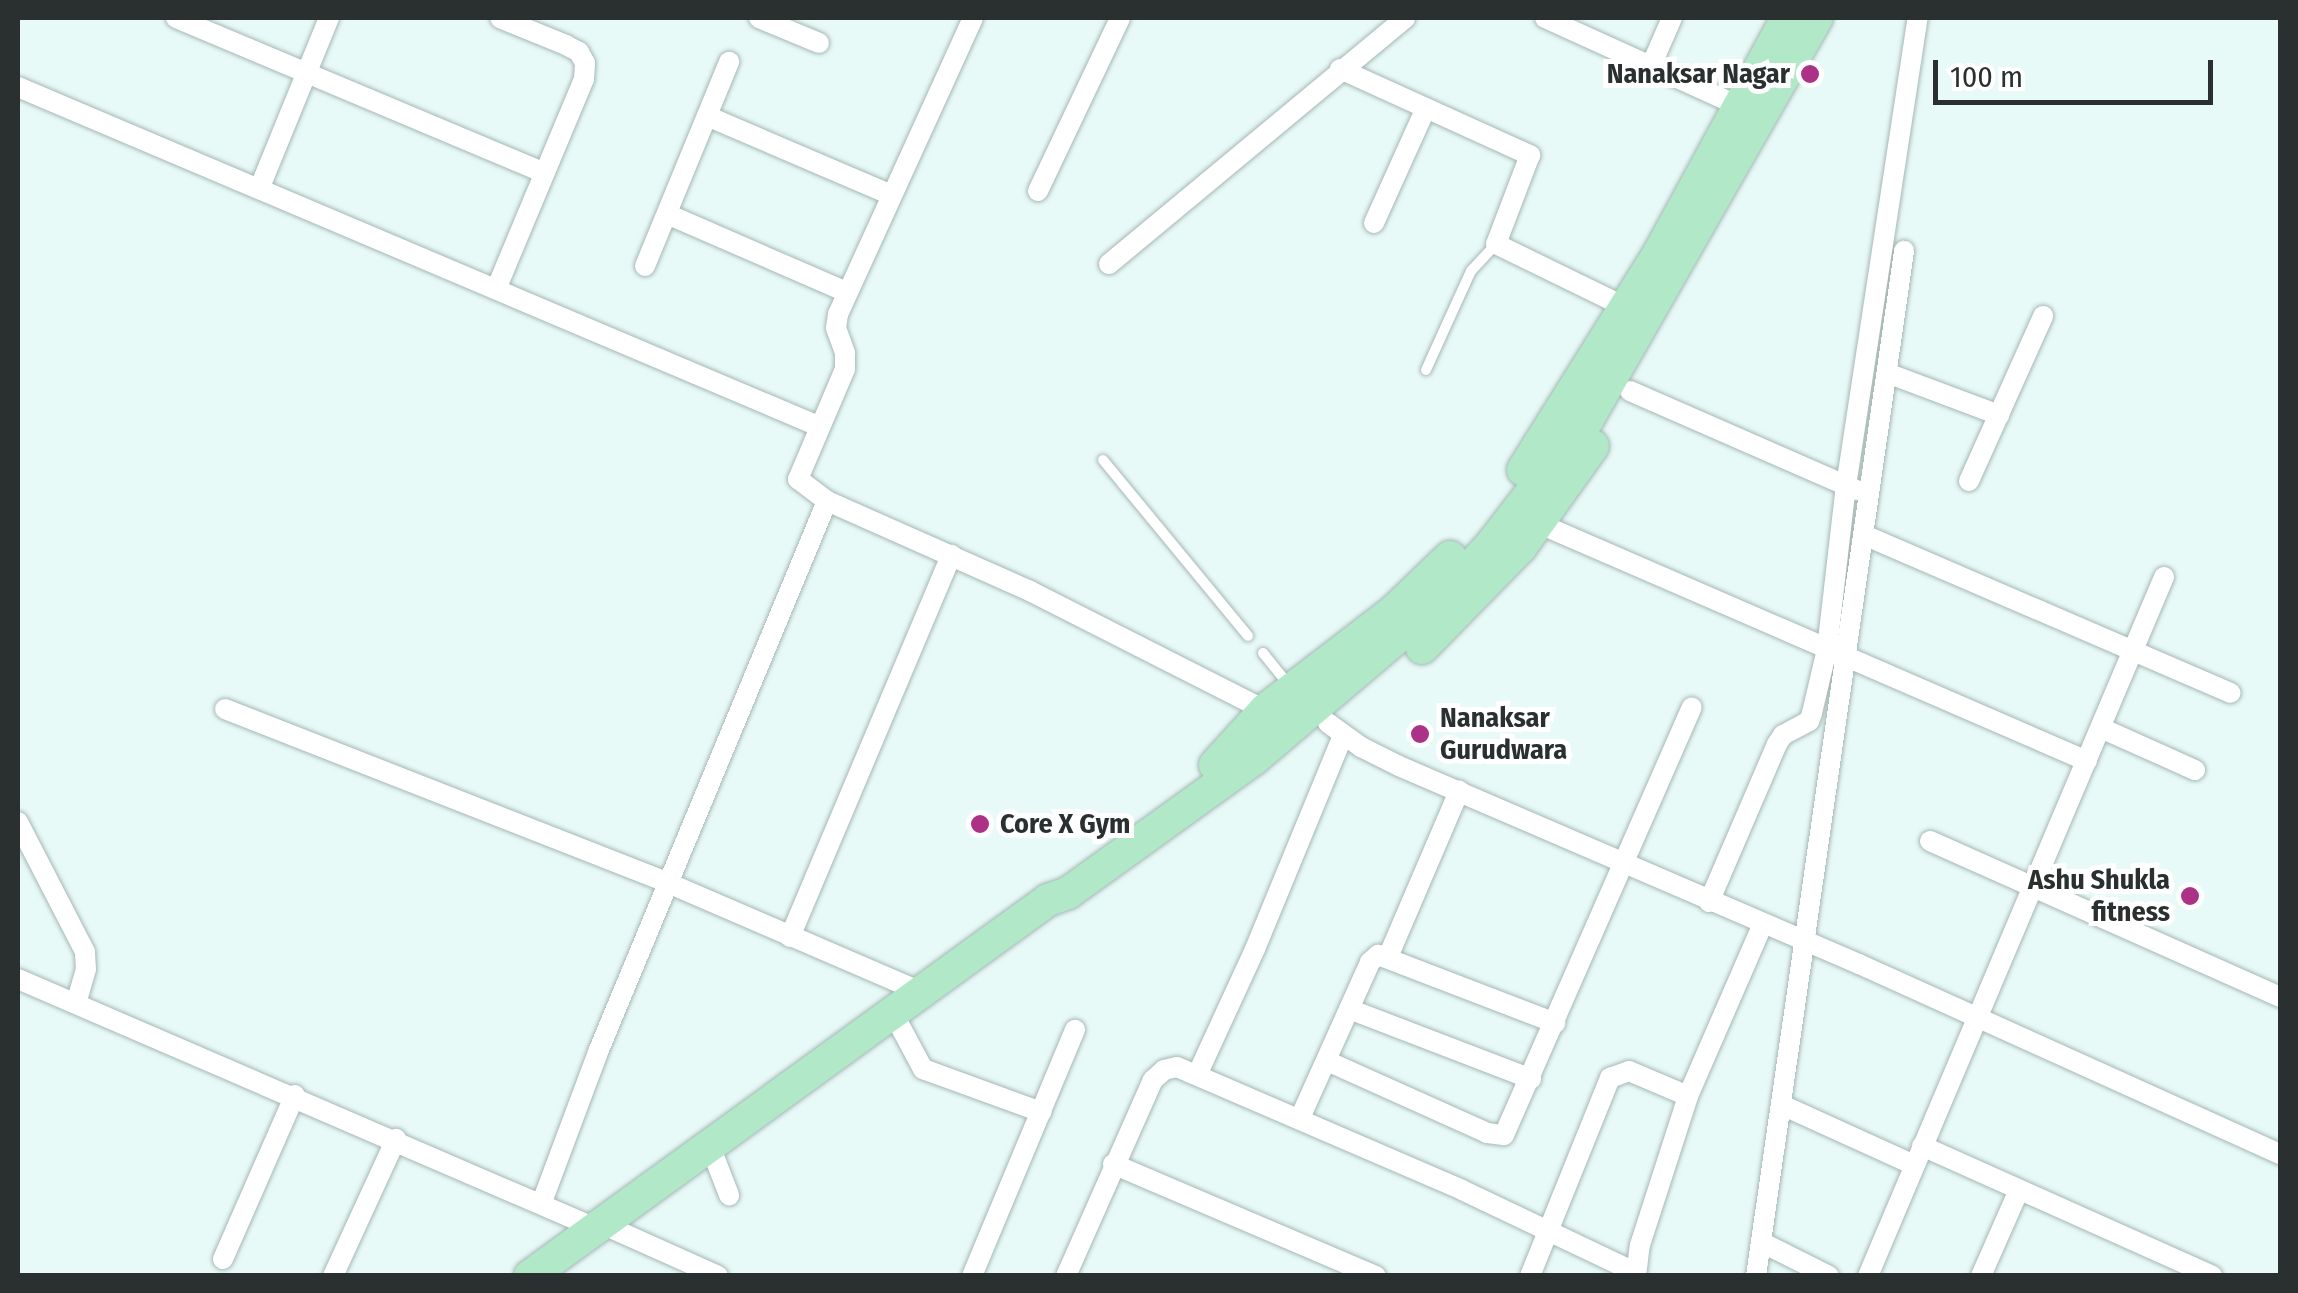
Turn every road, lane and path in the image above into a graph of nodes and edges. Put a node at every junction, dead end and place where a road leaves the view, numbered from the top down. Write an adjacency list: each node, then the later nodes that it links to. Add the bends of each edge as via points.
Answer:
1 (176, 18): 18 (street)
2 (329, 18): 18 (street)
3 (500, 18): 23 (street, via 566,45 585,63)
4 (763, 18): 14 (street)
5 (974, 18): 26 (street)
6 (1120, 18): 25 (street)
7 (1545, 18): 16 (street)
8 (1672, 18): 16 (street)
9 (1787, 18): 20 (main road)
10 (1818, 18): 60 (main road, via 1588,419 1492,545)
11 (1840, 18): 39 (main road)
12 (1918, 18): 32 (street)
13 (1393, 20): 17 (street)
14 (820, 43)
15 (729, 62): 22 (street)
16 (1652, 66): 20 (street)
17 (1340, 68): 21 (street); 30 (street)
18 (305, 72): 23 (street); 24 (street)
19 (18, 87): 24 (street)
20 (1739, 106): 35 (main road)
21 (1426, 108): 28 (street); 29 (street, via 1530,154)
22 (707, 116): 26 (street); 27 (street)
23 (544, 173): 33 (street)
24 (260, 187): 33 (street)
25 (1038, 191)
26 (891, 196): 34 (street)
27 (666, 214): 31 (street); 34 (street)
28 (1374, 222)
29 (1496, 244): 35 (street); 37 (lane, via 1471,272)
30 (1109, 264)
31 (645, 266)
32 (1880, 266): 38 (street, via 1903,261); 44 (street)
33 (497, 288): 41 (street)
34 (846, 292): 41 (street, via 836,328 846,368)
35 (1626, 308): 60 (main road, via 1526,466 1408,599)
36 (2043, 316): 40 (street)
37 (1426, 370)
38 (1888, 373): 40 (street); 45 (street)
39 (1630, 391): 44 (street); 47 (main road)
40 (1999, 416): 43 (street)
41 (818, 426): 46 (street, via 798,479)
42 (1104, 460): 51 (lane)
43 (1969, 482)
44 (1846, 486): 45 (street); 52 (street)
45 (1870, 496): 48 (street)
46 (828, 501): 49 (street); 69 (street)
47 (1540, 524): 52 (street); 60 (main road, via 1458,616)
48 (1864, 535): 53 (street); 55 (street)
49 (950, 555): 59 (street); 73 (street)
50 (2164, 577): 53 (street)
51 (1248, 636)
52 (1827, 648): 55 (street); 71 (street, via 1809,722 1776,744)
53 (2135, 649): 56 (street); 61 (street)
54 (1262, 654): 60 (lane)
55 (1847, 658): 62 (street); 74 (street)
56 (2230, 693)
57 (1692, 707): 68 (street)
58 (225, 708): 69 (street)
59 (1265, 710): 60 (main road); 64 (main road)
60 (1319, 713): 64 (main road, via 1292,711); 65 (street); 86 (street, via 1255,949)
61 (2101, 728): 62 (street); 63 (street)
62 (2087, 761): 70 (street)
63 (2195, 770)
64 (1220, 772): 77 (main road, via 1120,846 1061,880 1048,900)
65 (1459, 790): 68 (street); 75 (street)
66 (18, 822): 79 (street, via 86,952)
67 (1930, 841): 70 (street)
68 (1623, 864): 71 (street); 83 (street)
69 (668, 884): 73 (street); 100 (street)
70 (2035, 886): 78 (street); 82 (street)
71 (1709, 902): 72 (street)
72 (1762, 926): 74 (street); 89 (street)
73 (790, 937): 77 (street)
74 (1804, 940): 82 (street); 90 (street)
75 (1388, 957): 80 (street, via 1374,957); 83 (street)
76 (18, 978): 79 (street)
77 (921, 992): 81 (main road)
78 (2280, 997)
79 (76, 1004): 88 (street)
80 (1349, 1009): 85 (street); 87 (street)
81 (892, 1013): 91 (street, via 923,1069); 94 (main road)
82 (1977, 1017): 95 (street); 96 (street)
83 (1554, 1024): 87 (street)
84 (1075, 1030): 91 (street)
85 (1327, 1060): 87 (street, via 1496,1136 1510,1128); 92 (street)
86 (1198, 1073): 92 (street); 97 (street, via 1177,1067 1153,1080)
87 (1531, 1078)
88 (295, 1095): 93 (street); 104 (street)
89 (1688, 1096): 102 (street, via 1629,1071 1610,1078); 105 (street)
90 (1782, 1105): 96 (street); 103 (street)
91 (1041, 1112): 109 (street)
92 (1300, 1118): 102 (street)
93 (396, 1139): 100 (street); 106 (street)
94 (710, 1146): 99 (street); 101 (main road)
95 (2280, 1154)
96 (1918, 1155): 98 (street); 115 (street)
97 (1113, 1164): 110 (street); 111 (street)
98 (2019, 1190): 116 (street); 117 (street)
99 (728, 1195)
100 (542, 1202): 101 (street)
101 (598, 1226): 107 (main road); 108 (street)
102 (1549, 1232): 105 (street); 112 (street)
103 (1761, 1242): 113 (street); 114 (street)
104 (223, 1260)
105 (1636, 1274)
106 (333, 1276)
107 (530, 1276)
108 (718, 1276)
109 (972, 1276)
110 (1066, 1276)
111 (1376, 1276)
112 (1530, 1276)
113 (1756, 1276)
114 (1829, 1276)
115 (1868, 1276)
116 (1982, 1276)
117 (2212, 1276)

